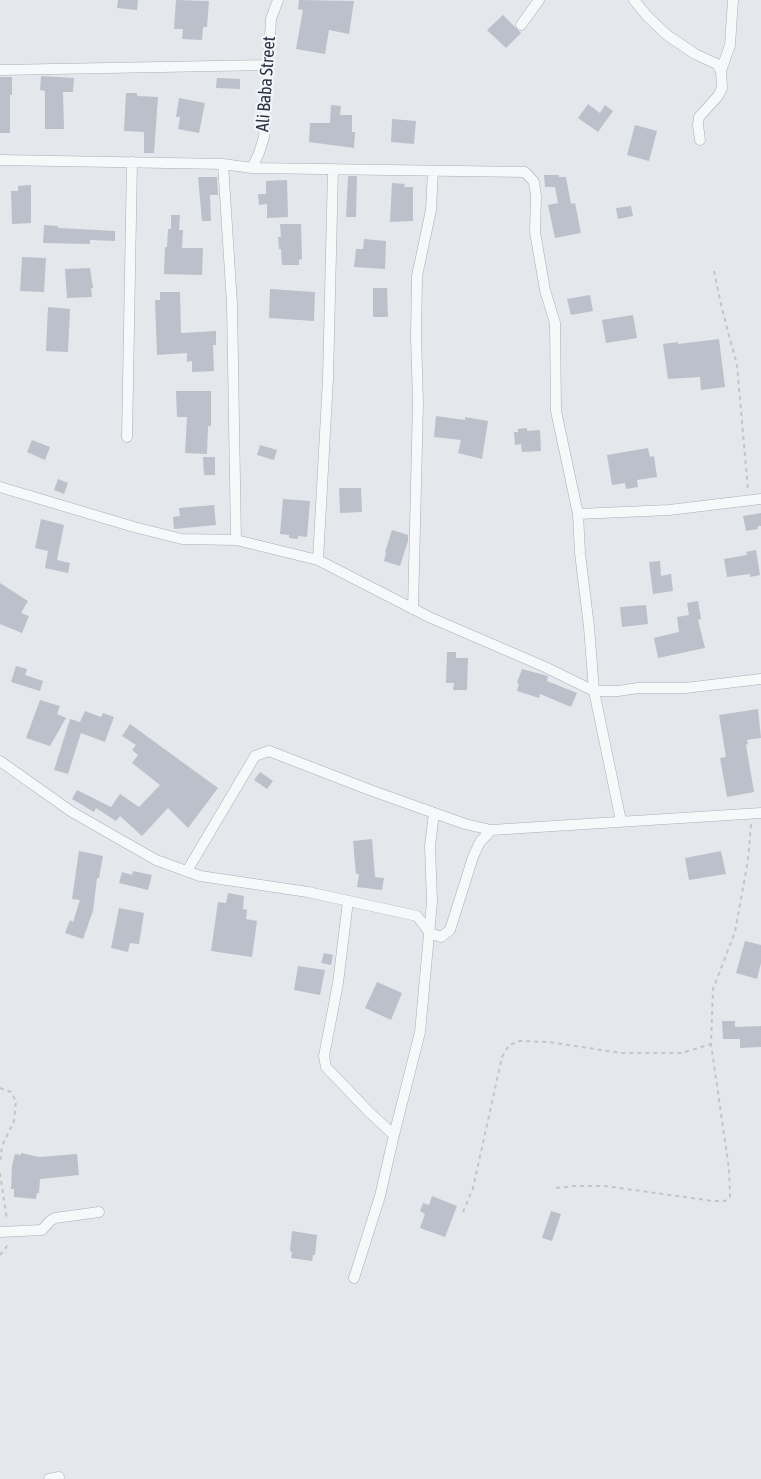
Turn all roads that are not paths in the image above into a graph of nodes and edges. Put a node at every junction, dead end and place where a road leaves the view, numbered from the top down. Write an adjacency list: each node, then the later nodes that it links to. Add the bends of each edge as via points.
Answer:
1 (278, 0): 6 (street, Ali Baba Street, via 271,18)
2 (539, 0): 5 (street)
3 (634, 0): 8 (street, via 666,35 717,64)
4 (733, 0): 8 (street, via 730,44)
5 (521, 26)
6 (268, 65): 7 (street); 13 (street, Ali Baba Street, via 264,136)
7 (0, 70)
8 (721, 71): 9 (street, via 722,88 699,118)
9 (700, 140)
10 (0, 160): 11 (street)
11 (132, 162): 12 (street); 16 (street)
12 (223, 164): 13 (street); 20 (street, via 232,304)
13 (252, 168): 14 (street)
14 (333, 169): 15 (street); 21 (street, via 328,378)
15 (433, 170): 19 (street, via 525,172 534,182 535,232 545,290 555,323 556,411); 22 (street, via 431,210 417,276)
16 (127, 437)
17 (0, 487): 20 (street, via 182,538)
18 (761, 499): 19 (street, via 669,510)
19 (578, 514): 24 (street)
20 (236, 540): 21 (street)
21 (318, 560): 22 (street)
22 (413, 609): 24 (street)
23 (761, 679): 24 (street, via 685,688)
24 (594, 691): 28 (street)
25 (0, 761): 30 (street, via 72,812 156,860)
26 (434, 813): 29 (street); 30 (street, via 269,751 255,756); 32 (street, via 430,846)
27 (756, 813): 28 (street)
28 (621, 821): 29 (street)
29 (491, 830): 32 (street, via 473,857 450,930 441,937)
30 (187, 871): 31 (street, via 200,876)
31 (348, 901): 32 (street, via 417,916); 33 (street, via 338,983 324,1056 326,1067)
32 (430, 933): 33 (street, via 420,1032)
33 (394, 1135): 36 (street, via 380,1196)
34 (99, 1212): 35 (street, via 55,1218 42,1230)
35 (4, 1232)
36 (354, 1278)

